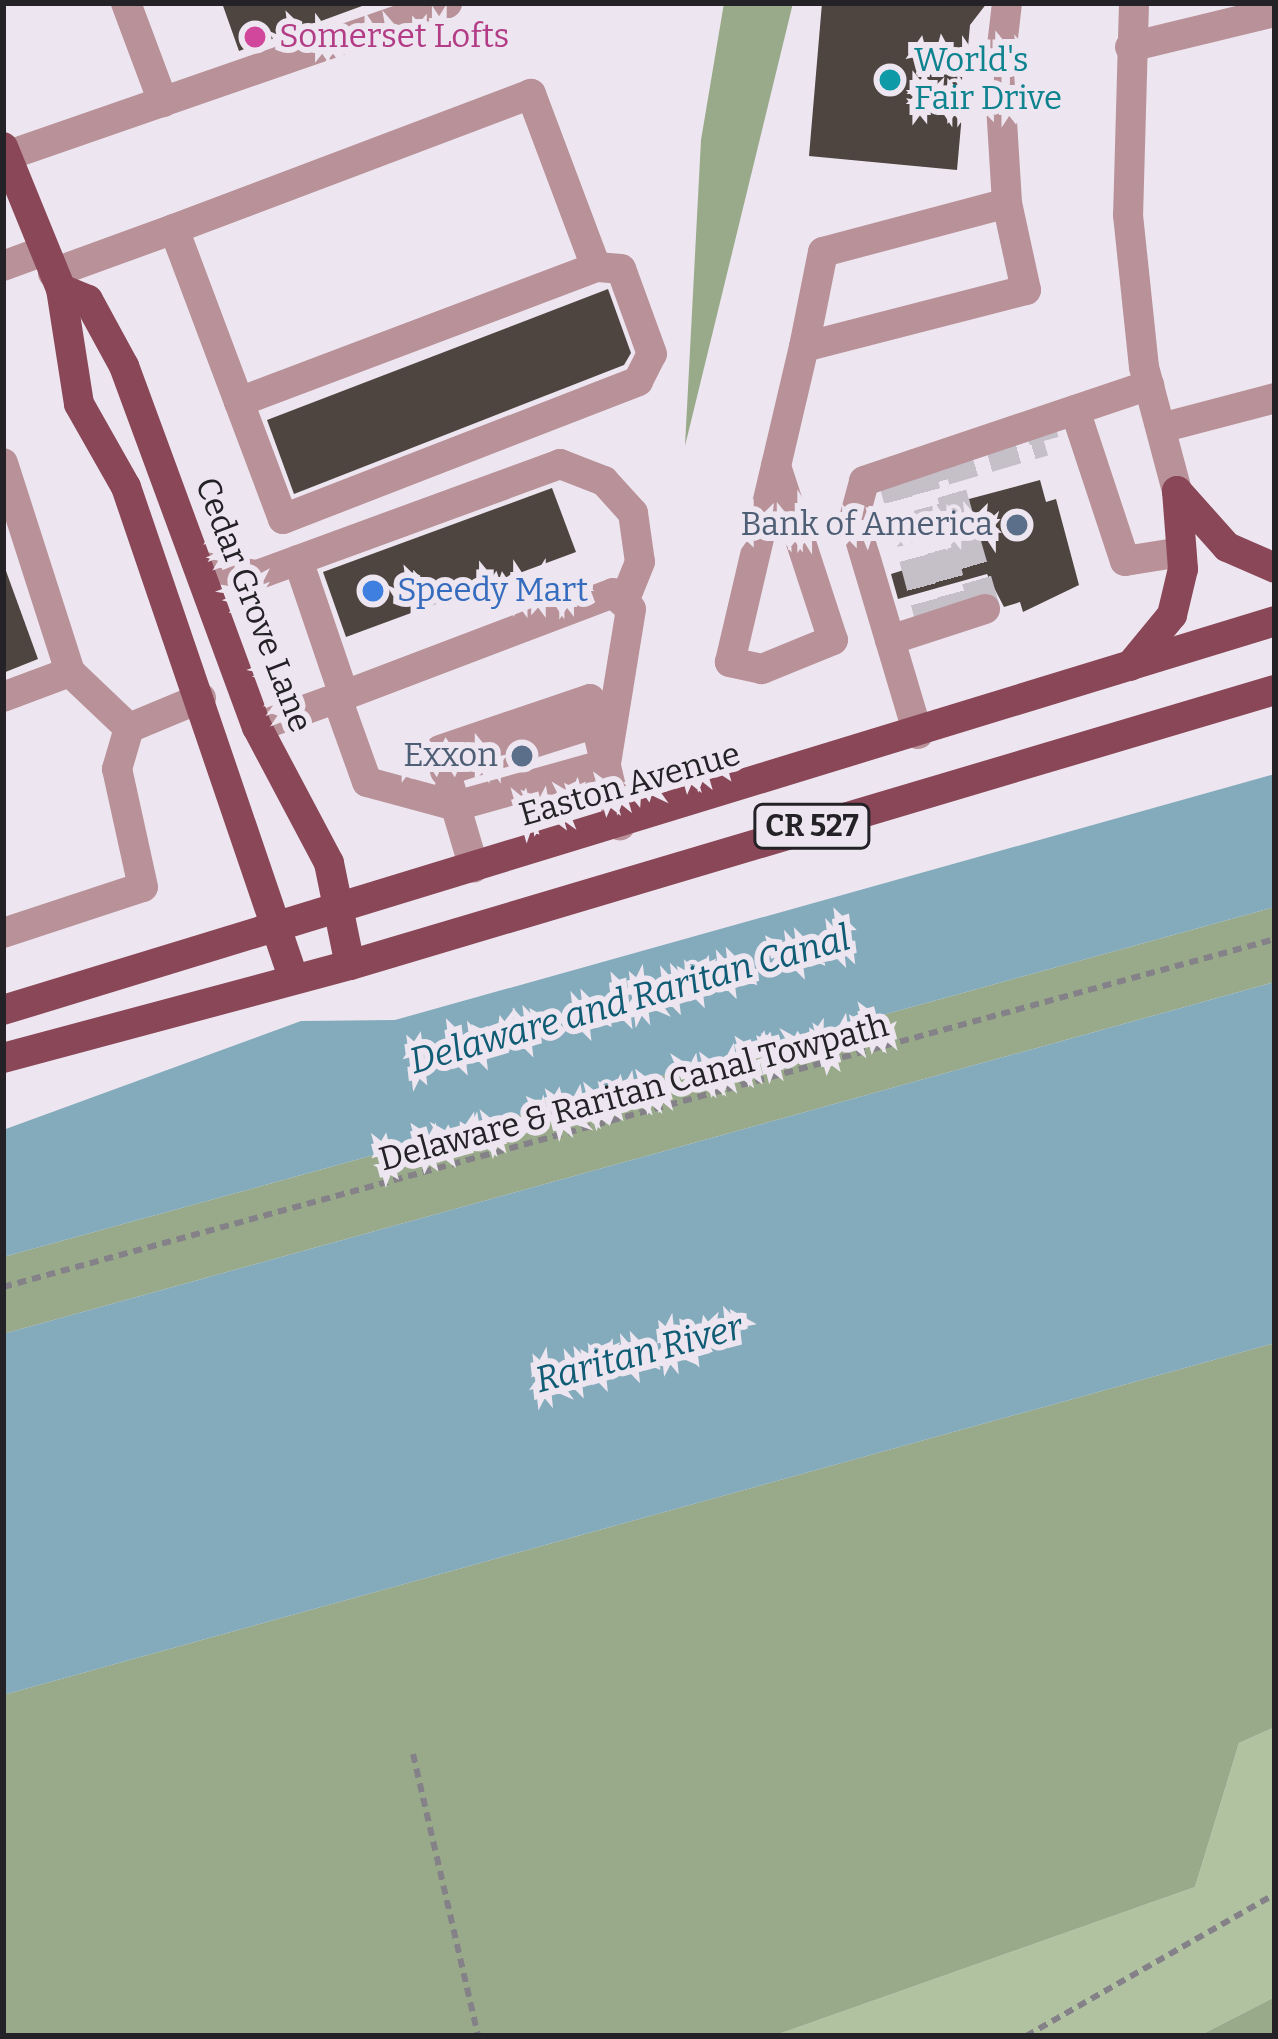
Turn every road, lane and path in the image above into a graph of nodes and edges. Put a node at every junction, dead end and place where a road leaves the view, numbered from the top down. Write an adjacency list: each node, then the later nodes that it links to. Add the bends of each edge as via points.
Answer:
1 (126, 3): 8 (street)
2 (447, 3): 8 (street)
3 (1006, 3): 10 (street, via 999,72)
4 (1134, 3): 7 (street)
5 (1275, 12): 6 (street)
6 (1229, 13): 7 (street)
7 (1130, 47): 16 (street, via 1128,215)
8 (163, 102): 9 (street)
9 (4, 153): 14 (main road, Cedar Grove Lane)
10 (1007, 203): 15 (street, via 823,252); 15 (street, via 1026,290)
11 (174, 230): 13 (street, via 531,94); 14 (street); 18 (street)
12 (3, 266): 14 (street)
13 (596, 267): 18 (street); 18 (street, via 622,269 652,354 638,381 283,519)
14 (51, 271): 26 (main road, Cedar Grove Lane, via 88,300 124,366); 37 (main road, Cedar Grove Lane, via 79,404 126,487)
15 (804, 347): 22 (street)
16 (1149, 385): 19 (street); 20 (street)
17 (1275, 398): 20 (street)
18 (239, 402)
19 (1075, 410): 24 (street, via 1125,561); 31 (street, via 864,481 854,519)
20 (1161, 428): 23 (street)
21 (3, 463): 33 (street)
22 (776, 466): 22 (street, via 730,662 762,669 832,640)
23 (1177, 490): 24 (main road); 27 (main road, via 1227,547)
24 (1181, 552): 32 (main road, via 1172,615)
25 (298, 560): 26 (street, via 257,575); 28 (street, via 560,464 604,481 633,513 640,562); 36 (street)
26 (198, 566): 38 (main road, Cedar Grove Lane)
27 (1275, 568)
28 (626, 597): 36 (street, via 613,593); 41 (street)
29 (985, 609): 31 (street)
30 (1275, 621): 32 (main road, Easton Avenue / CR 527)
31 (890, 640): 40 (street)
32 (1130, 667): 40 (main road, Easton Avenue / CR 527)
33 (70, 672): 35 (street); 39 (street)
34 (1275, 690): 49 (main road, CR 527)
35 (3, 697)
36 (340, 697): 38 (street); 42 (street, via 367,782)
37 (201, 698): 39 (street); 46 (main road, Cedar Grove Lane)
38 (257, 727): 45 (main road, Cedar Grove Lane, via 329,863)
39 (129, 728): 47 (street, via 117,769 143,887)
40 (919, 734): 43 (main road, Easton Avenue / CR 527)
41 (601, 743): 42 (street); 42 (street, via 590,699); 43 (street)
42 (446, 771): 44 (street)
43 (620, 825): 44 (main road, Easton Avenue / CR 527)
44 (474, 868): 45 (main road, Easton Avenue / CR 527)
45 (334, 908): 46 (main road, Easton Avenue / CR 527); 49 (main road, Cedar Grove Lane)
46 (278, 926): 50 (main road, Cedar Grove Lane); 51 (main road, Easton Avenue / CR 527)
47 (3, 933)
48 (1275, 939): 53 (path, Delaware & Raritan Canal Towpath)
49 (350, 965): 50 (main road, CR 527)
50 (293, 977): 52 (main road, CR 527)
51 (3, 1010)
52 (3, 1058)
53 (3, 1287)
54 (413, 1754): 56 (path)
55 (1275, 1894): 57 (path)
56 (478, 2036)
57 (1026, 2036)

